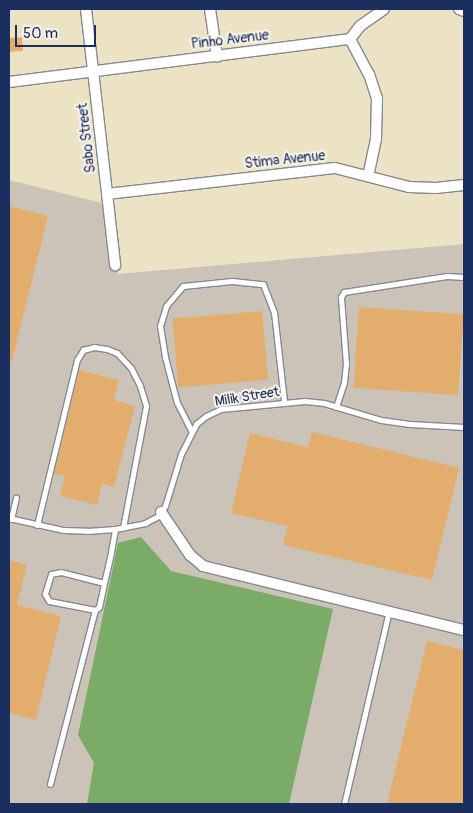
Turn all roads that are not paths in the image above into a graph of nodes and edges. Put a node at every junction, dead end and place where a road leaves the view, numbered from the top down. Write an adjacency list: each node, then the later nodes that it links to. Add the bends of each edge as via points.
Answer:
1 (86, 9): 8 (street, Sabo Street)
2 (210, 9): 7 (street)
3 (384, 9): 6 (street, via 360,26)
4 (459, 9): 5 (street)
5 (464, 11)
6 (350, 39): 7 (street, Pinho Avenue); 10 (street, via 369,74 377,98 376,139)
7 (217, 56): 8 (street, Pinho Avenue)
8 (93, 72): 9 (street, Pinho Avenue); 12 (street, Sabo Street)
9 (9, 82)
10 (368, 176): 11 (street, Stima Avenue, via 409,186); 12 (street, Stima Avenue, via 335,168)
11 (464, 185)
12 (107, 194): 13 (street, Sabo Street)
13 (115, 265)
14 (464, 277): 16 (lane, via 344,292 341,297 346,364)
15 (284, 401): 16 (lane, Milik Street); 18 (lane, Milik Street, via 221,409 206,416); 18 (lane, via 274,312 263,284 232,281 183,286 166,306 160,326 164,357 177,403)
16 (336, 407): 17 (lane, Milik Street, via 381,420)
17 (464, 427)
18 (192, 432): 20 (lane, Milik Street)
19 (16, 498): 21 (lane)
20 (161, 512): 23 (lane, via 145,523); 27 (street, via 190,555 203,566)
21 (10, 518): 22 (lane)
22 (37, 525): 23 (lane, via 77,360 83,350 94,347 117,353 131,368 146,406); 24 (lane, via 63,530)
23 (123, 528): 24 (lane)
24 (115, 530): 25 (lane)
25 (104, 583): 26 (lane, via 99,607); 26 (lane, via 61,572 52,574 47,584 45,594 49,601)
26 (95, 610): 29 (lane)
27 (389, 611): 28 (street); 30 (lane)
28 (464, 630)
29 (50, 784)
30 (344, 804)

